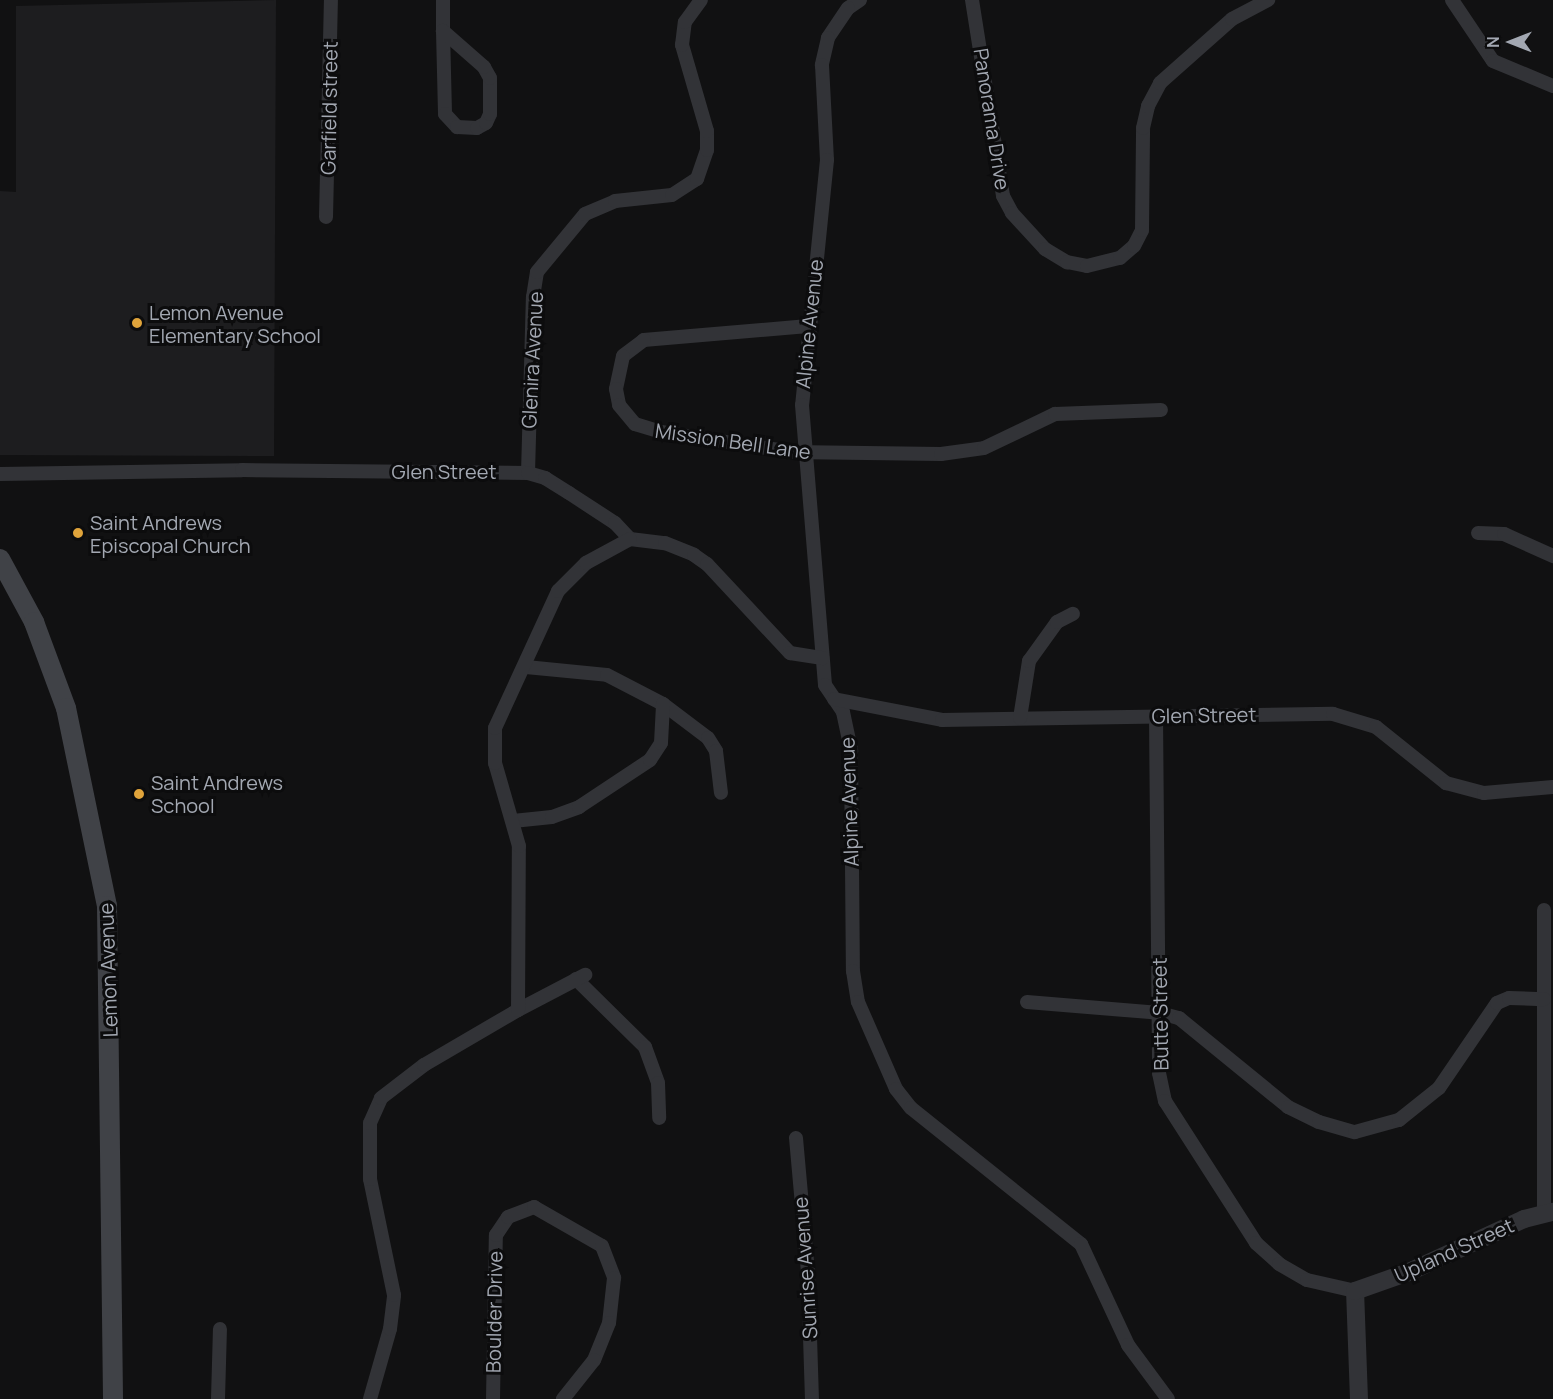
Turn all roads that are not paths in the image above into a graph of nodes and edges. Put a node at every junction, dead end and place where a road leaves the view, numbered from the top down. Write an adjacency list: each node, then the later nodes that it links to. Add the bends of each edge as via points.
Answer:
1 (331, 0): 10 (street, Garfield street)
2 (443, 0): 8 (street)
3 (700, 0): 14 (street, Glenira Avenue, via 685,22 682,45 707,131 707,150 697,179 672,195 615,201 585,214 537,272)
4 (860, 0): 11 (street, Alpine Avenue, via 848,8 828,38 822,66 827,160)
5 (972, 0): 6 (street, Panorama Drive, via 1003,196 1012,213 1045,249 1067,262 1087,266 1120,258 1134,246 1142,230 1143,128 1148,106 1160,83 1232,19)
6 (1268, 0)
7 (1452, 0): 9 (street, via 1493,61)
8 (443, 31): 8 (street, via 445,114 457,127 477,128 486,123 490,114 490,78 484,67)
9 (1553, 87)
10 (326, 217)
11 (807, 326): 13 (street, Alpine Avenue, via 801,405); 13 (street, Mission Bell Lane, via 644,340 623,356 616,389 623,412 643,428)
12 (1161, 410): 13 (street, Mission Bell Lane, via 1055,414 984,448 957,454)
13 (805, 452): 21 (street, Alpine Avenue)
14 (528, 473): 15 (street, Glen Street, via 242,470); 17 (street, Glen Street, via 545,478 615,523)
15 (0, 474)
16 (1478, 533): 18 (street, via 1504,534)
17 (630, 539): 21 (street, via 665,543 694,555 790,653); 22 (street, via 586,563 565,582 552,601)
18 (1553, 556)
19 (0, 559): 42 (main road, Lemon Avenue, via 34,622 66,708 107,906)
20 (1073, 614): 26 (street, via 1058,622 1029,661)
21 (823, 658): 23 (street, Alpine Avenue, via 825,685)
22 (526, 667): 24 (street, via 607,675); 29 (street, via 498,719 494,737 495,763)
23 (834, 699): 26 (street, Glen Street, via 942,720); 48 (street, Alpine Avenue, via 843,712 851,751 854,981 858,1002 896,1089 917,1114 1081,1244 1128,1345)
24 (663, 704): 28 (street, via 708,738 716,751); 29 (street, via 661,743 650,760 579,807 552,817)
25 (1156, 716): 26 (street, Glen Street); 27 (street, Glen Street, via 1333,714 1390,736 1427,771 1446,783 1484,793); 34 (street, Butte Street)
26 (1020, 718)
27 (1553, 787)
28 (722, 793)
29 (513, 821): 33 (street, via 519,846)
30 (1544, 910): 31 (street)
31 (1544, 999): 34 (street, via 1509,998 1497,1003 1439,1088 1399,1120 1355,1132 1319,1122 1288,1107 1179,1018); 36 (street)
32 (1027, 1002): 34 (street)
33 (518, 1010): 35 (street, via 581,977 645,1047 658,1083); 41 (street, via 424,1065 381,1098 370,1123 370,1179 394,1295 390,1329)
34 (1160, 1013): 39 (street, Butte Street, via 1159,1073 1165,1101 1246,1232 1267,1255 1292,1273 1323,1285)
35 (659, 1118)
36 (1548, 1118): 38 (street)
37 (796, 1138): 47 (street, Sunrise Avenue, via 808,1273)
38 (1549, 1212): 39 (street, Upland Street)
39 (1355, 1291): 49 (street)
40 (220, 1329): 43 (street)
41 (371, 1396): 44 (street)
42 (113, 1399)
43 (218, 1399)
44 (386, 1399)
45 (493, 1399): 46 (street, Boulder Drive, via 496,1235 508,1217 534,1207 602,1246 614,1278 609,1323 594,1360)
46 (563, 1399)
47 (812, 1399)
48 (1168, 1399)
49 (1359, 1399)

